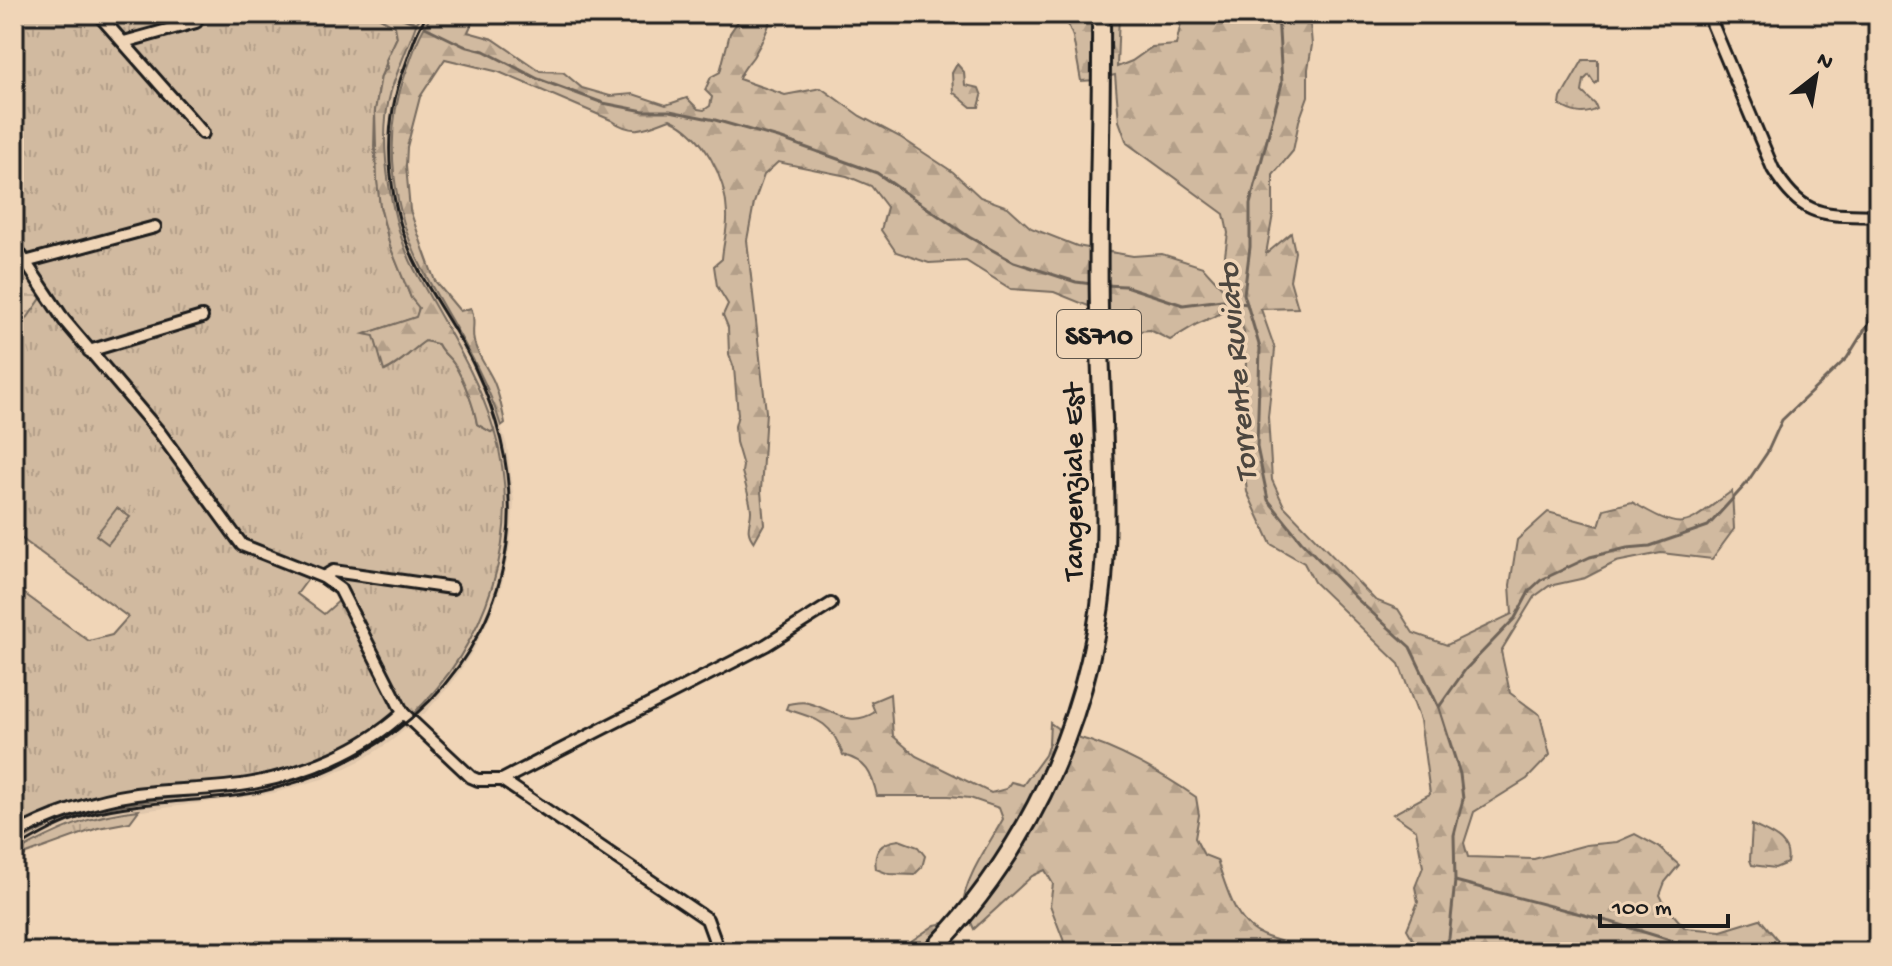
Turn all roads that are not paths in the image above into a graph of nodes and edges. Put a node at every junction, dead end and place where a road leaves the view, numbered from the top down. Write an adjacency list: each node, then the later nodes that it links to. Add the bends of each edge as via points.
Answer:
1 (98, 14): 5 (street)
2 (1101, 14): 20 (main road, Tangenziale Est / SS710, via 1098,235 1105,552 1090,657 1071,729 1021,834 966,913)
3 (1708, 14): 7 (street, via 1788,193 1807,209 1830,215)
4 (196, 22): 5 (street)
5 (124, 42): 6 (street)
6 (203, 133)
7 (1878, 216)
8 (155, 227): 10 (street)
9 (14, 245): 10 (street)
10 (25, 262): 12 (street)
11 (202, 317): 12 (street)
12 (89, 351): 13 (street, via 160,433 242,545)
13 (323, 577): 14 (street, via 333,571); 16 (street, via 340,589)
14 (452, 588)
15 (831, 604): 17 (street, via 724,668)
16 (403, 713): 17 (street, via 471,777); 18 (street, via 382,732 281,777 132,795 36,823)
17 (502, 780): 19 (street, via 707,919)
18 (14, 835)
19 (719, 952)
20 (931, 952)

